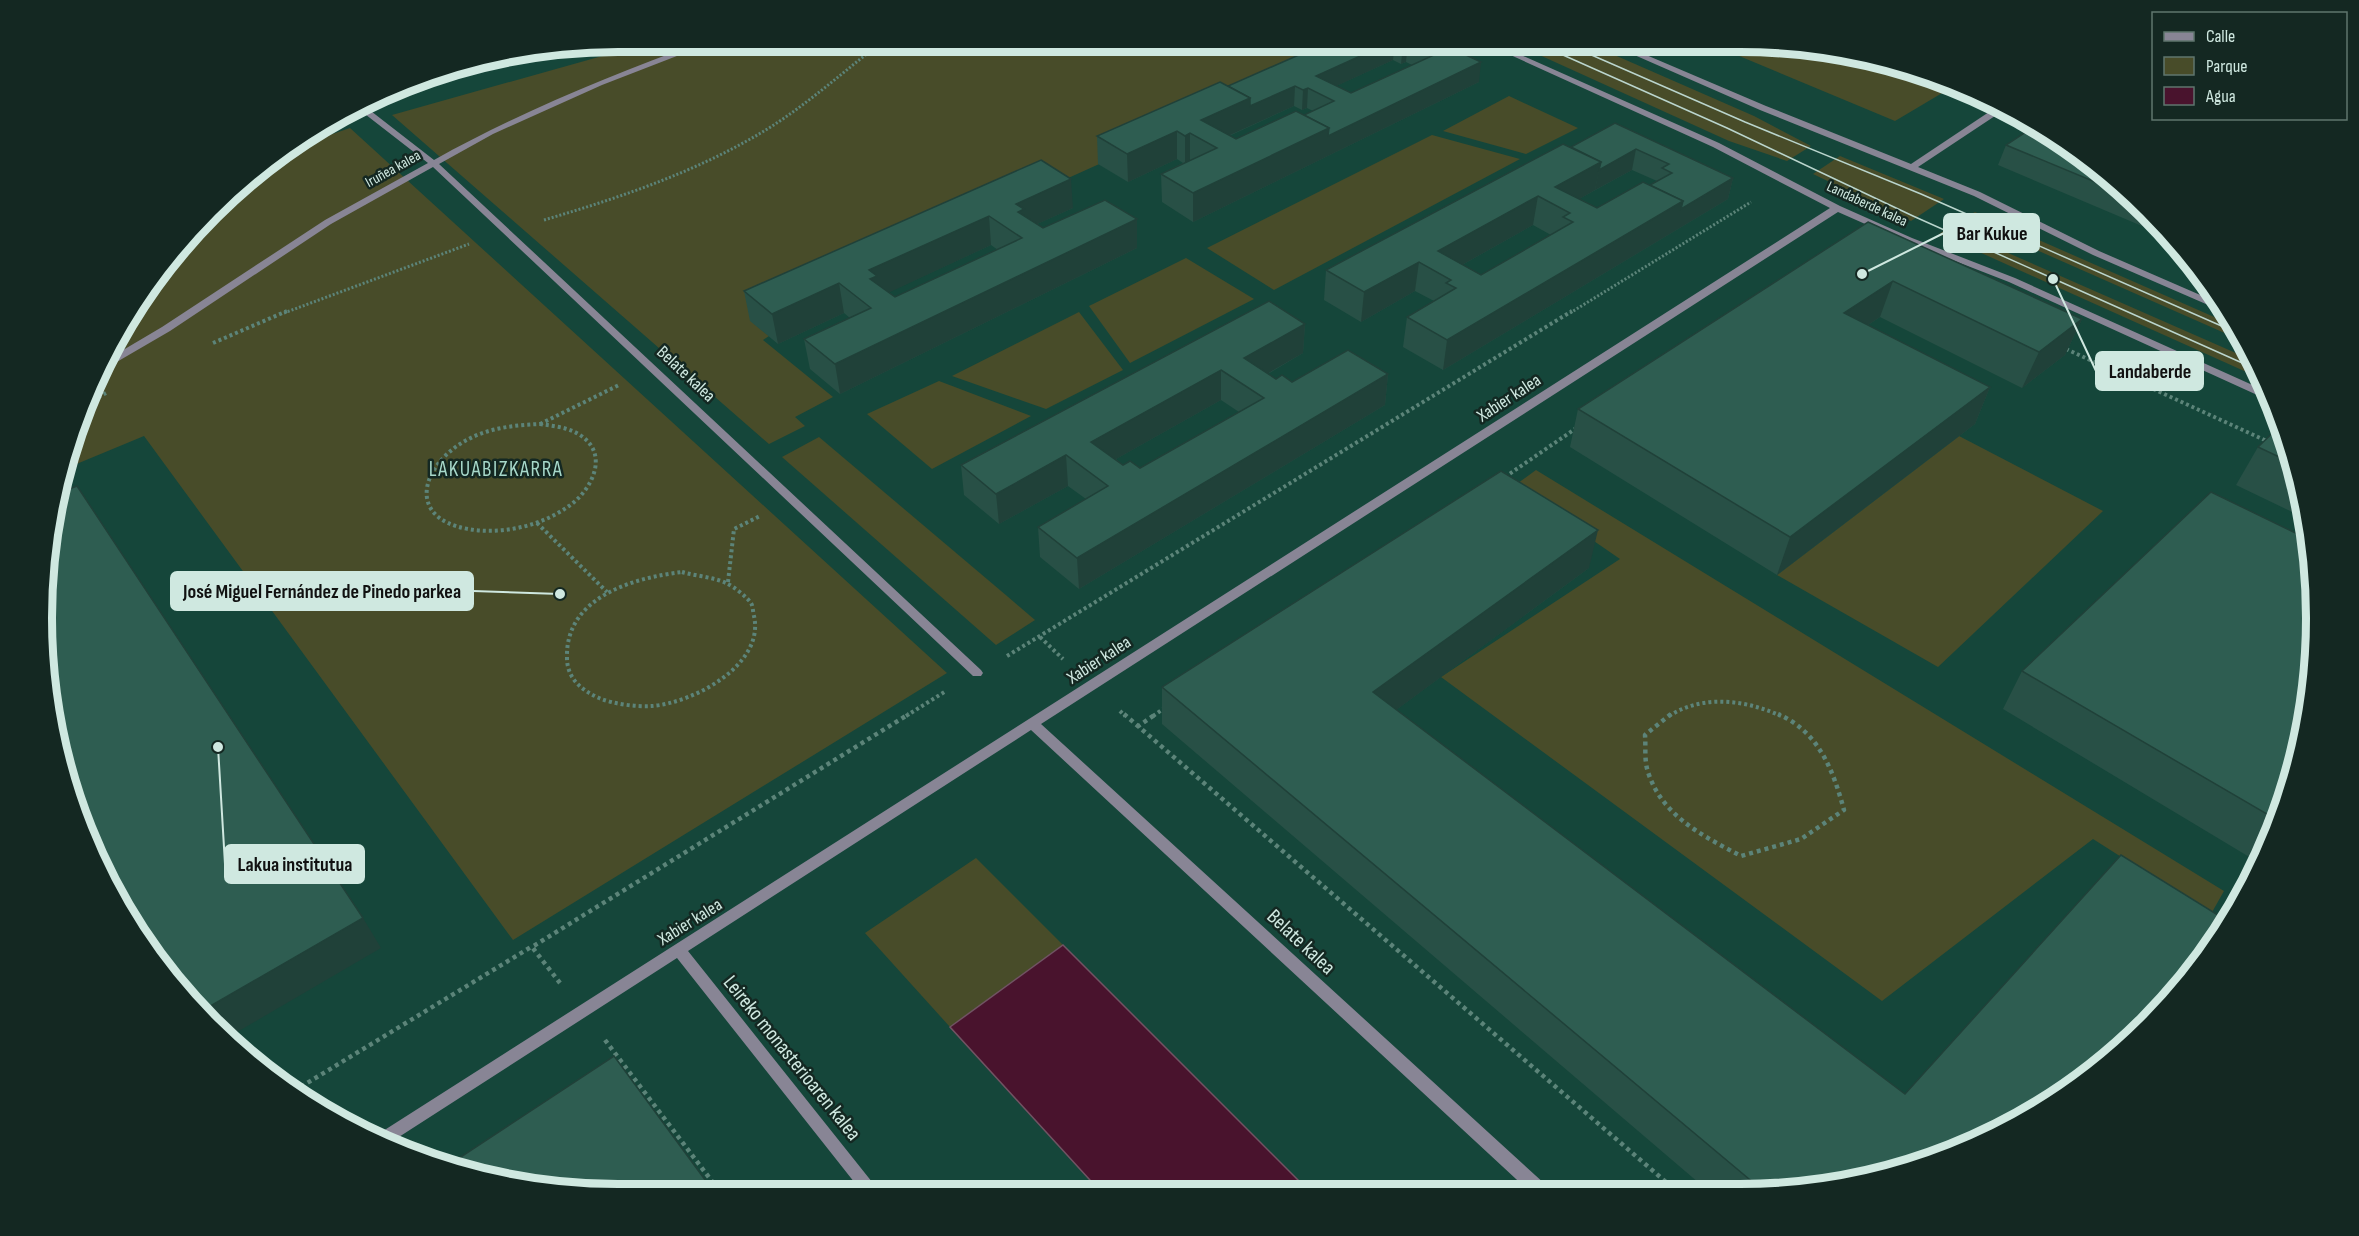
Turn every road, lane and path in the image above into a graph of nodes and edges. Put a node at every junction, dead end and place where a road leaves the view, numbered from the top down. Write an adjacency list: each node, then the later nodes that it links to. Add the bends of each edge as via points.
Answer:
1 (682, 52): 8 (street, Iruñea kalea, via 598,83 490,132)
2 (1508, 52): 11 (street, Landaberde kalea, via 1716,145)
3 (1632, 52): 9 (street)
4 (508, 63): 5 (path)
5 (435, 83)
6 (366, 112): 8 (street, Belate kalea)
7 (1994, 113): 9 (street)
8 (433, 163): 14 (street, Iruñea kalea, via 328,222 166,330); 15 (street, Belate kalea)
9 (1913, 167): 12 (street)
10 (1749, 204): 25 (path)
11 (1837, 208): 16 (street, Landaberde kalea, via 2012,280); 27 (street, Xabier kalea)
12 (2210, 303)
13 (2063, 347): 19 (path)
14 (117, 357)
15 (652, 369): 17 (path); 21 (street, Belate kalea)
16 (2258, 392)
17 (540, 424): 22 (path, via 563,427 581,435 594,447 597,463 594,480 581,496); 22 (path, via 514,425 464,441 430,472 425,489 427,505 439,518 457,528 509,530)
18 (1583, 424): 20 (path)
19 (2269, 443)
20 (1503, 477)
21 (792, 499): 23 (path, via 734,529); 25 (street, Belate kalea)
22 (537, 523): 24 (path)
23 (728, 582): 24 (path, via 707,574 657,574); 24 (path, via 745,595 755,612 756,632 749,652 734,672 711,688 683,700 653,706 598,699 579,686 567,669 565,649 571,628 586,609)
24 (607, 593)
25 (977, 673)
26 (1167, 706): 37 (path, via 1137,727)
27 (1033, 724): 30 (street, Xabier kalea); 36 (street, Belate kalea)
28 (1801, 839): 28 (path, via 1844,810 1830,767 1812,739 1787,716 1757,705 1721,699 1684,705 1645,735 1648,771 1665,807 1693,832 1741,856)
29 (532, 947): 33 (path)
30 (679, 950): 34 (street, Xabier kalea); 35 (street, Leireko monasterioaren kalea)
31 (623, 1064): 32 (path)
32 (614, 1070)
33 (302, 1086)
34 (389, 1134)
35 (866, 1184)
36 (1533, 1184)
37 (1667, 1184)

